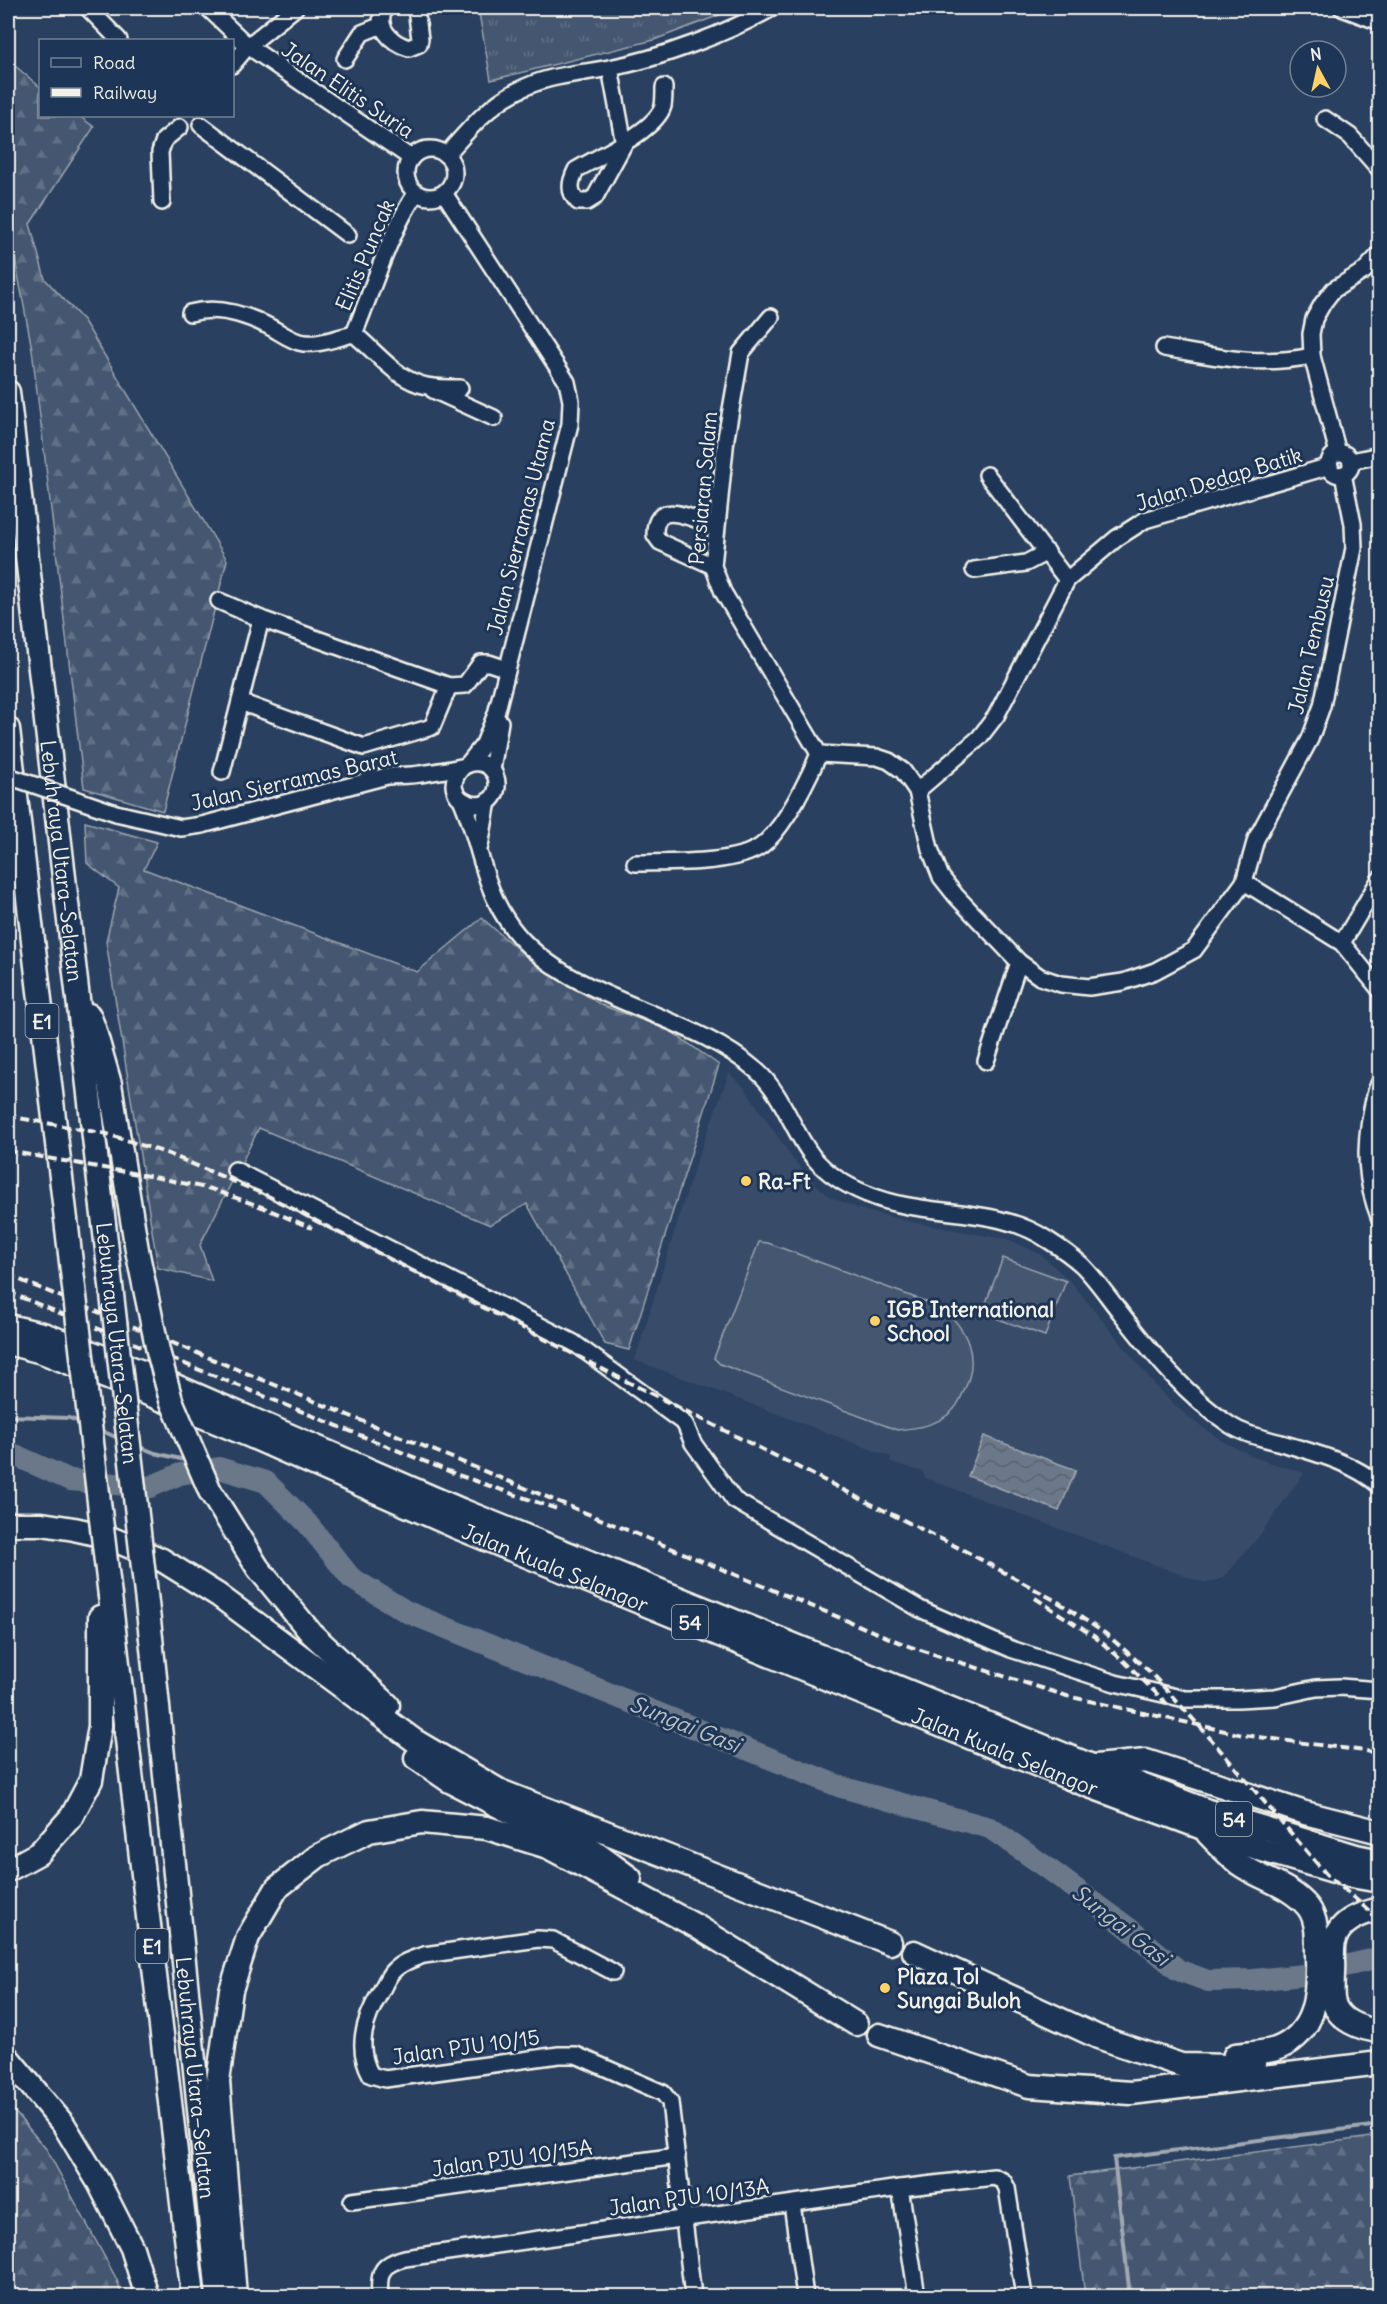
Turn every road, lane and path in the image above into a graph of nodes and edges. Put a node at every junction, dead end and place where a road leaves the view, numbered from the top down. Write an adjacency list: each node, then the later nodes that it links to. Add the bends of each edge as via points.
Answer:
1 (88, 8): 10 (street)
2 (208, 8): 11 (street, Jalan Elitis Suria)
3 (295, 8): 11 (street)
4 (385, 8): 9 (street)
5 (416, 8): 9 (street, via 420,39 414,47 390,38)
6 (772, 8): 14 (street, via 666,53)
7 (1342, 8): 8 (street)
8 (1380, 22)
9 (382, 25): 12 (street, via 362,33)
10 (118, 39)
11 (248, 46): 13 (street); 20 (street, Jalan Elitis Suria)
12 (345, 59)
13 (234, 63)
14 (610, 68): 15 (street, via 624,144 659,114); 19 (street, via 548,77 516,91 490,107)
15 (664, 87)
16 (1325, 119): 21 (street, via 1350,136)
17 (203, 120): 18 (street, via 188,130); 25 (street)
18 (176, 121): 24 (street, via 160,152)
19 (446, 155): 20 (street, via 431,149); 23 (street, via 454,174)
20 (411, 158): 22 (street, via 407,180)
21 (1380, 170)
22 (416, 193): 23 (street, via 430,197); 29 (street, Elitis Puncak, via 403,212)
23 (444, 193): 46 (street, Jalan Sierramas Utama, via 567,382 571,401 570,424)
24 (162, 202)
25 (348, 235)
26 (1380, 254): 31 (street, Jalan Tembusu, via 1364,271 1333,290 1323,303 1314,319)
27 (190, 313): 29 (street, via 221,310 263,323 298,342)
28 (771, 317): 39 (street, Persiaran Salam, via 741,353)
29 (354, 334): 32 (street, via 390,368)
30 (1164, 348): 31 (street, via 1241,361)
31 (1312, 356): 37 (street, Jalan Tembusu)
32 (425, 386): 33 (street); 35 (street)
33 (460, 388)
34 (8, 392): 66 (highway, Lebuhraya Utara–Selatan / E1)
35 (494, 418)
36 (1380, 455): 37 (street, Jalan Dedap Batik)
37 (1340, 464): 43 (street, Jalan Dedap Batik, via 1145,520); 63 (street, Jalan Tembusu, via 1353,524 1353,548 1322,706 1310,738 1256,839)
38 (987, 475): 40 (street)
39 (716, 527): 41 (street, Persiaran Salam); 41 (street, via 673,513 658,517 655,525 655,536 660,542)
40 (1047, 552): 42 (street, via 1026,562); 43 (street)
41 (713, 566): 51 (street, Persiaran Salam, via 723,592)
42 (974, 570)
43 (1067, 580): 57 (street, Jalan Dedap Batik, via 996,716 979,738)
44 (219, 601): 45 (street)
45 (261, 619): 47 (street); 49 (street)
46 (507, 669): 47 (street, via 481,663 465,685); 48 (street, Jalan Sierramas Utama)
47 (449, 686): 49 (street, via 432,727 364,747)
48 (502, 692): 52 (street, Jalan Sierramas Utama, via 484,744); 53 (street, Jalan Sierramas Utama)
49 (240, 702): 54 (street)
50 (8, 729): 77 (highway, Lebuhraya Utara–Selatan / E1, bridge, via 99,1505)
51 (819, 754): 57 (street, via 889,761 903,771); 61 (street, via 794,802 759,848 729,858)
52 (466, 765): 53 (street, via 480,763); 55 (street, Jalan Sierramas Barat); 58 (street, via 455,777)
53 (492, 770): 59 (street, via 497,783)
54 (222, 772)
55 (419, 774): 56 (street, Jalan Sierramas Barat, bridge, via 387,776 181,828 116,813); 58 (street, Jalan Sierramas Barat)
56 (8, 776)
57 (917, 791): 65 (street, via 930,849 941,877)
58 (459, 795): 59 (street, via 474,805); 60 (street)
59 (488, 801): 60 (street)
60 (480, 849): 74 (street, via 492,894 525,945 568,975 677,1023 739,1057 760,1073 812,1155 828,1173 867,1194 907,1207 988,1218 1045,1238 1082,1265 1151,1350 1214,1414 1252,1436 1354,1468)
61 (635, 863)
62 (1380, 879): 64 (street)
63 (1244, 882): 64 (street); 65 (street, via 1194,951 1155,971 1123,982 1089,987 1040,977)
64 (1342, 943): 67 (street)
65 (1019, 962): 68 (street)
66 (77, 989): 80 (highway, bridge, via 94,1028 110,1084 158,1351 171,1400 210,1491 258,1568 310,1633 383,1701 457,1755); 109 (highway, Lebuhraya Utara–Selatan / E1, bridge, via 151,1638)
67 (1380, 990)
68 (986, 1062)
69 (1380, 1082): 71 (street, via 1367,1139 1366,1165 1371,1199)
70 (235, 1170): 78 (street, via 574,1343 685,1424 693,1443 734,1500 920,1609 1011,1649 1115,1683 1185,1699 1275,1697 1316,1688)
71 (1380, 1219)
72 (8, 1326): 79 (highway, Jalan Kuala Selangor / 54, via 46,1335 150,1375 461,1510)
73 (8, 1343): 81 (highway, Jalan Kuala Selangor / 54, via 42,1352 146,1393 454,1526)
74 (1380, 1486)
75 (8, 1524): 80 (highway, via 42,1524 84,1531 162,1560 218,1595 415,1741 500,1791)
76 (8, 1539): 87 (highway, via 35,1538 121,1552 166,1576 448,1780 585,1845)
77 (105, 1601): 84 (highway, via 100,1726 91,1780 72,1816 39,1853); 108 (highway, Lebuhraya Utara–Selatan / E1)
78 (1380, 1690)
79 (1092, 1766): 82 (highway, via 1146,1761 1305,1813); 83 (highway, Jalan Kuala Selangor / 54, via 1208,1811)
80 (569, 1817): 89 (highway)
81 (1203, 1829): 85 (highway, Jalan Kuala Selangor / 54, via 1352,1876); 88 (highway, via 1239,1863 1293,1893 1309,1908)
82 (1380, 1832)
83 (1380, 1861)
84 (8, 1870)
85 (1380, 1881)
86 (1380, 1910): 88 (highway, via 1355,1917)
87 (696, 1926): 93 (highway); 110 (highway, via 548,1847 487,1828 422,1822 369,1831 318,1856 277,1888 248,1937 231,1990 218,2081)
88 (1325, 1939): 92 (highway)
89 (891, 1943)
90 (914, 1952): 99 (highway, via 1098,2037)
91 (613, 1972): 102 (street, Jalan PJU 10/15, via 553,1940 538,1939 406,1961 393,1971 366,2020 362,2037 365,2065 371,2075 384,2079 576,2055 663,2093 670,2102)
92 (1324, 2000): 94 (highway, via 1362,2029); 99 (highway, via 1296,2038 1276,2049)
93 (856, 2024)
94 (1380, 2031)
95 (879, 2034): 101 (highway, via 1029,2086)
96 (1380, 2047): 99 (highway, via 1232,2066)
97 (8, 2058): 107 (highway, via 64,2125 99,2183 132,2248)
98 (1380, 2063): 101 (highway)
99 (1180, 2065)
100 (1380, 2079): 101 (highway, via 1217,2096)
101 (1131, 2093)
102 (677, 2156): 104 (street, Jalan PJU 10/15A); 106 (street, Jalan PJU 10/15)
103 (900, 2188): 105 (street, Jalan PJU 10/13A); 114 (street); 115 (street, Jalan PJU 10/13A, via 994,2177 1003,2181 1010,2200)
104 (352, 2201)
105 (792, 2204): 106 (street, Jalan PJU 10/13A); 113 (street)
106 (683, 2219): 111 (street, Jalan PJU 10/13A, via 392,2261 380,2277); 112 (street, Jalan PJU 10/15)
107 (147, 2296)
108 (193, 2296)
109 (218, 2296)
110 (235, 2296)
111 (380, 2296)
112 (693, 2296)
113 (805, 2296)
114 (917, 2296)
115 (1024, 2296)

